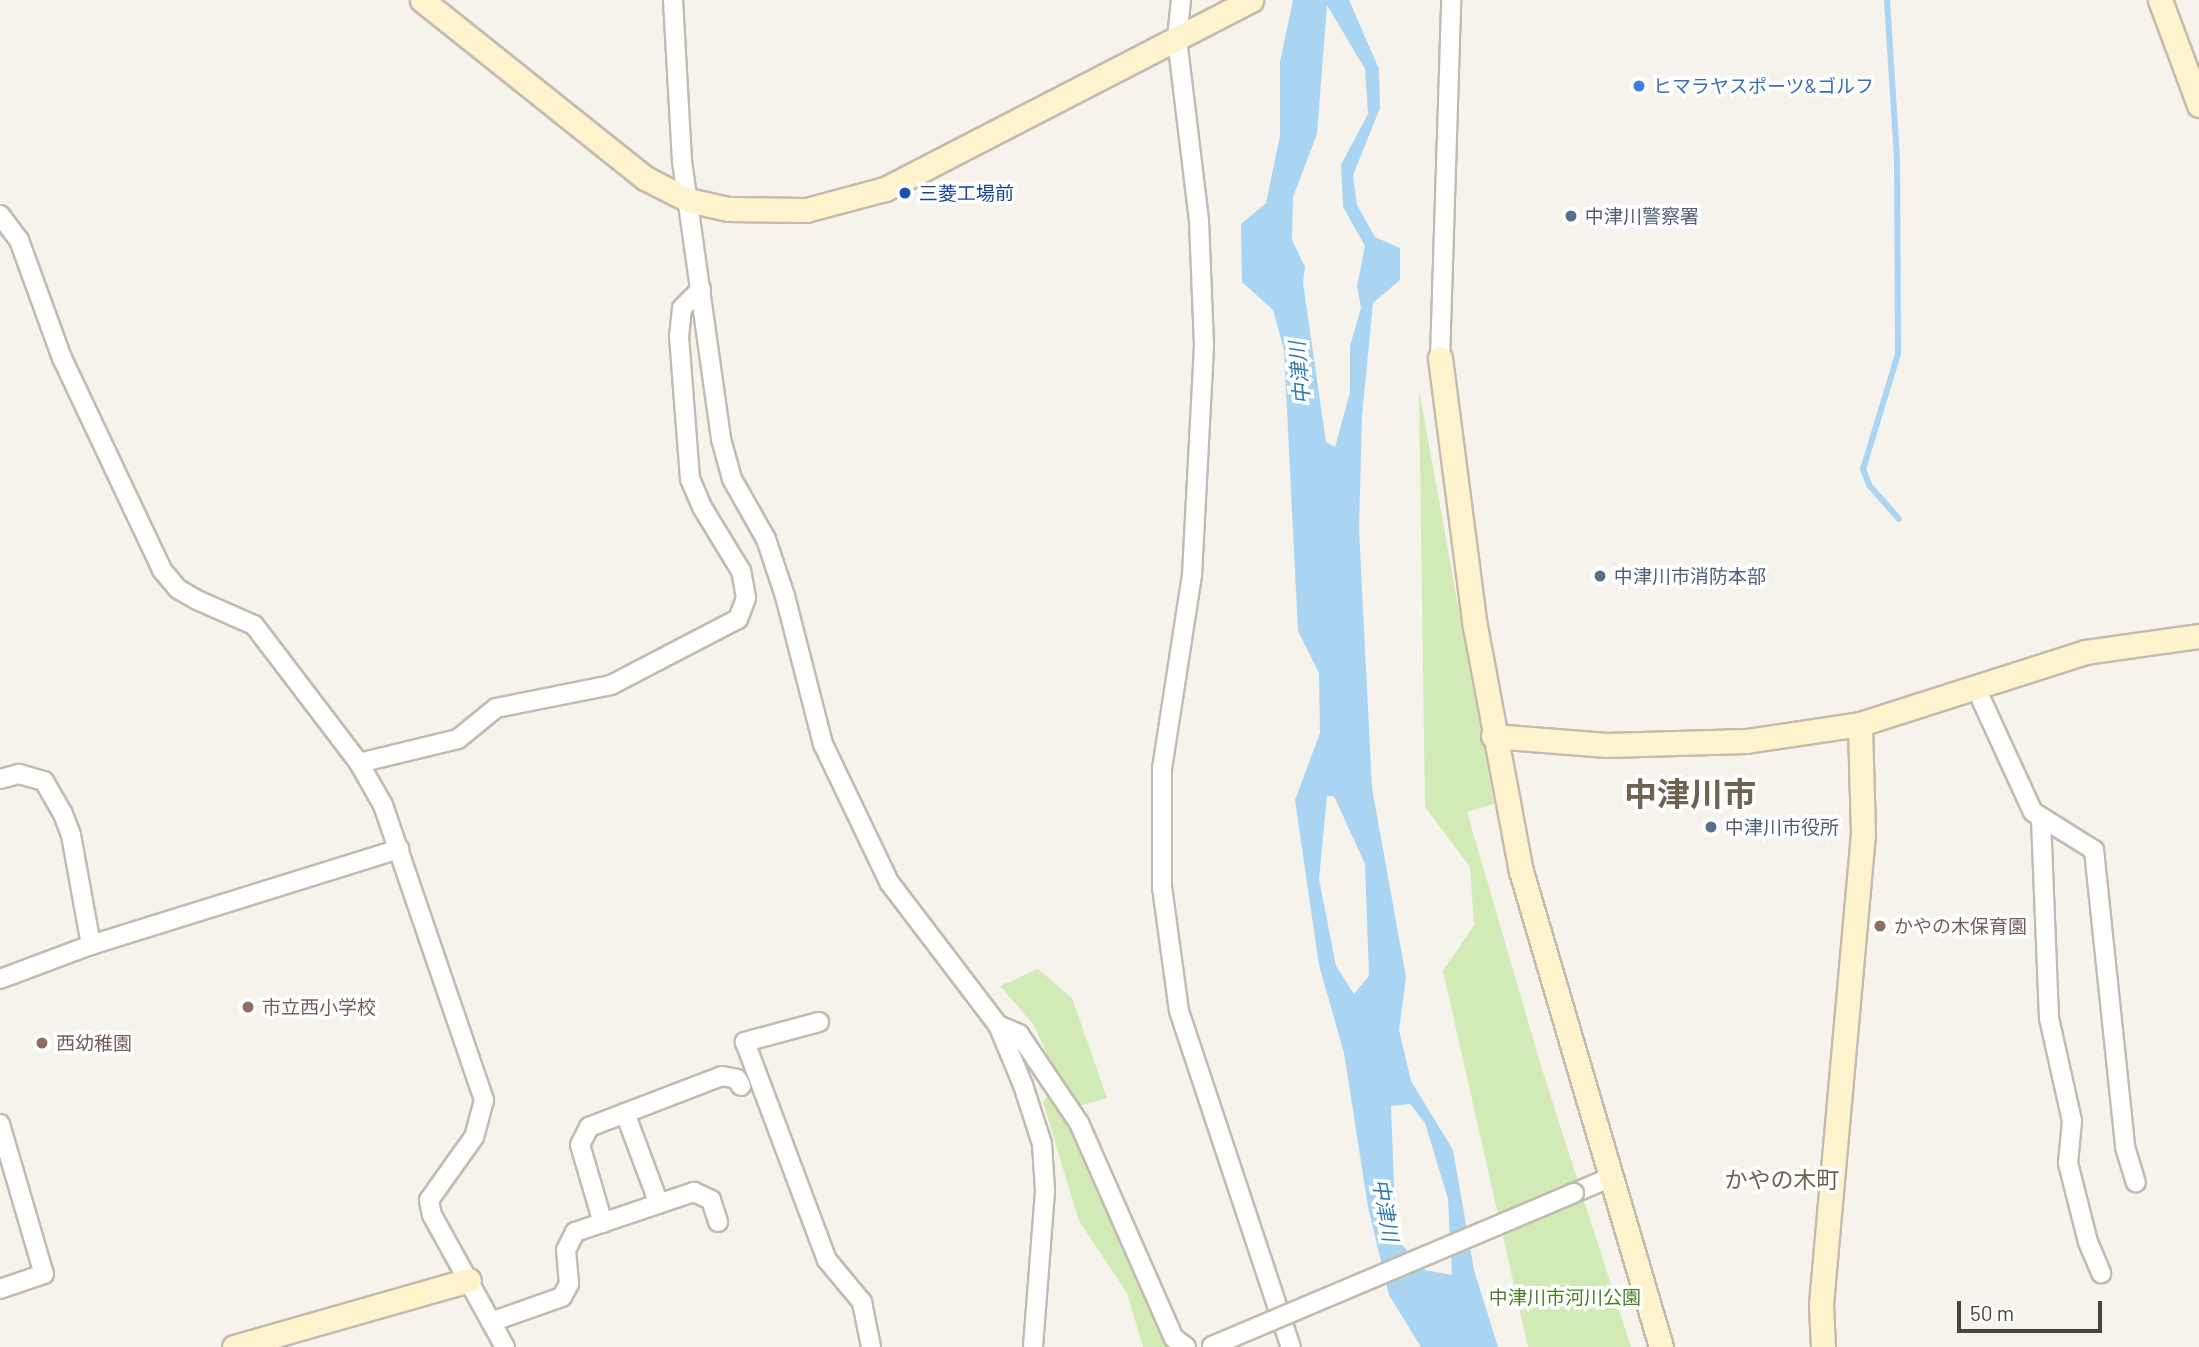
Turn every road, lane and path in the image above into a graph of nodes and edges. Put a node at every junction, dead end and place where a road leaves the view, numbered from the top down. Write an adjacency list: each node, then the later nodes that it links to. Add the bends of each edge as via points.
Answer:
1 (422, 0): 9 (street, via 593,139 645,178)
2 (673, 0): 9 (street)
3 (1181, 0): 7 (street)
4 (1251, 0): 7 (street)
5 (1451, 0): 12 (street)
6 (2160, 0): 8 (street)
7 (1177, 39): 9 (street, via 885,189 806,210 727,209); 43 (street, via 1199,221 1204,345 1192,575 1162,769 1162,887 1179,1012)
8 (2199, 106)
9 (688, 200): 11 (street)
10 (0, 215): 17 (street, via 19,240 62,358 162,570 178,589 254,625)
11 (701, 289): 17 (street, via 682,308 679,337 691,478 702,507 741,571 746,598 738,619 611,685 496,708 458,739); 24 (street, via 721,439 732,479 766,539 782,584 822,744 889,882)
12 (1440, 358): 16 (street)
13 (2199, 636): 15 (street, via 2085,652)
14 (1981, 699): 19 (street, via 2027,804)
15 (1860, 724): 16 (street, via 1746,741 1634,745); 45 (street, via 1863,834 1821,1304)
16 (1493, 736): 28 (street, via 1521,871)
17 (359, 763): 20 (street, via 383,805)
18 (0, 779): 21 (street, via 19,774 44,781 63,814)
19 (2041, 819): 29 (street, via 2089,844 2099,866 2102,952 2125,1147); 33 (street, via 2049,1018 2072,1121 2068,1163 2088,1242)
20 (399, 849): 21 (street); 34 (street, via 484,1100 483,1118 474,1137 429,1200 432,1215)
21 (91, 945): 22 (street)
22 (0, 979)
23 (818, 1022): 40 (street, via 745,1042 827,1260 862,1302)
24 (998, 1025): 41 (street, via 1042,1144 1045,1191); 42 (street, via 1019,1034 1079,1123 1174,1338)
25 (741, 1086): 26 (street, via 737,1079 722,1076)
26 (625, 1113): 30 (street); 32 (street, via 589,1127 580,1145)
27 (0, 1124): 35 (street, via 44,1274)
28 (1609, 1178): 37 (street, bridge); 44 (street)
29 (2136, 1182)
30 (659, 1204): 31 (street, via 694,1192 711,1200); 32 (street)
31 (718, 1222)
32 (603, 1223): 36 (street, via 575,1233 566,1250 569,1284 562,1297)
33 (2101, 1273)
34 (469, 1280): 36 (street); 38 (street)
35 (0, 1289)
36 (491, 1322): 39 (street)
37 (1209, 1346)
38 (234, 1347)
39 (505, 1347)
40 (871, 1347)
41 (1033, 1347)
42 (1186, 1347)
43 (1291, 1347)
44 (1661, 1347)
45 (1823, 1347)

